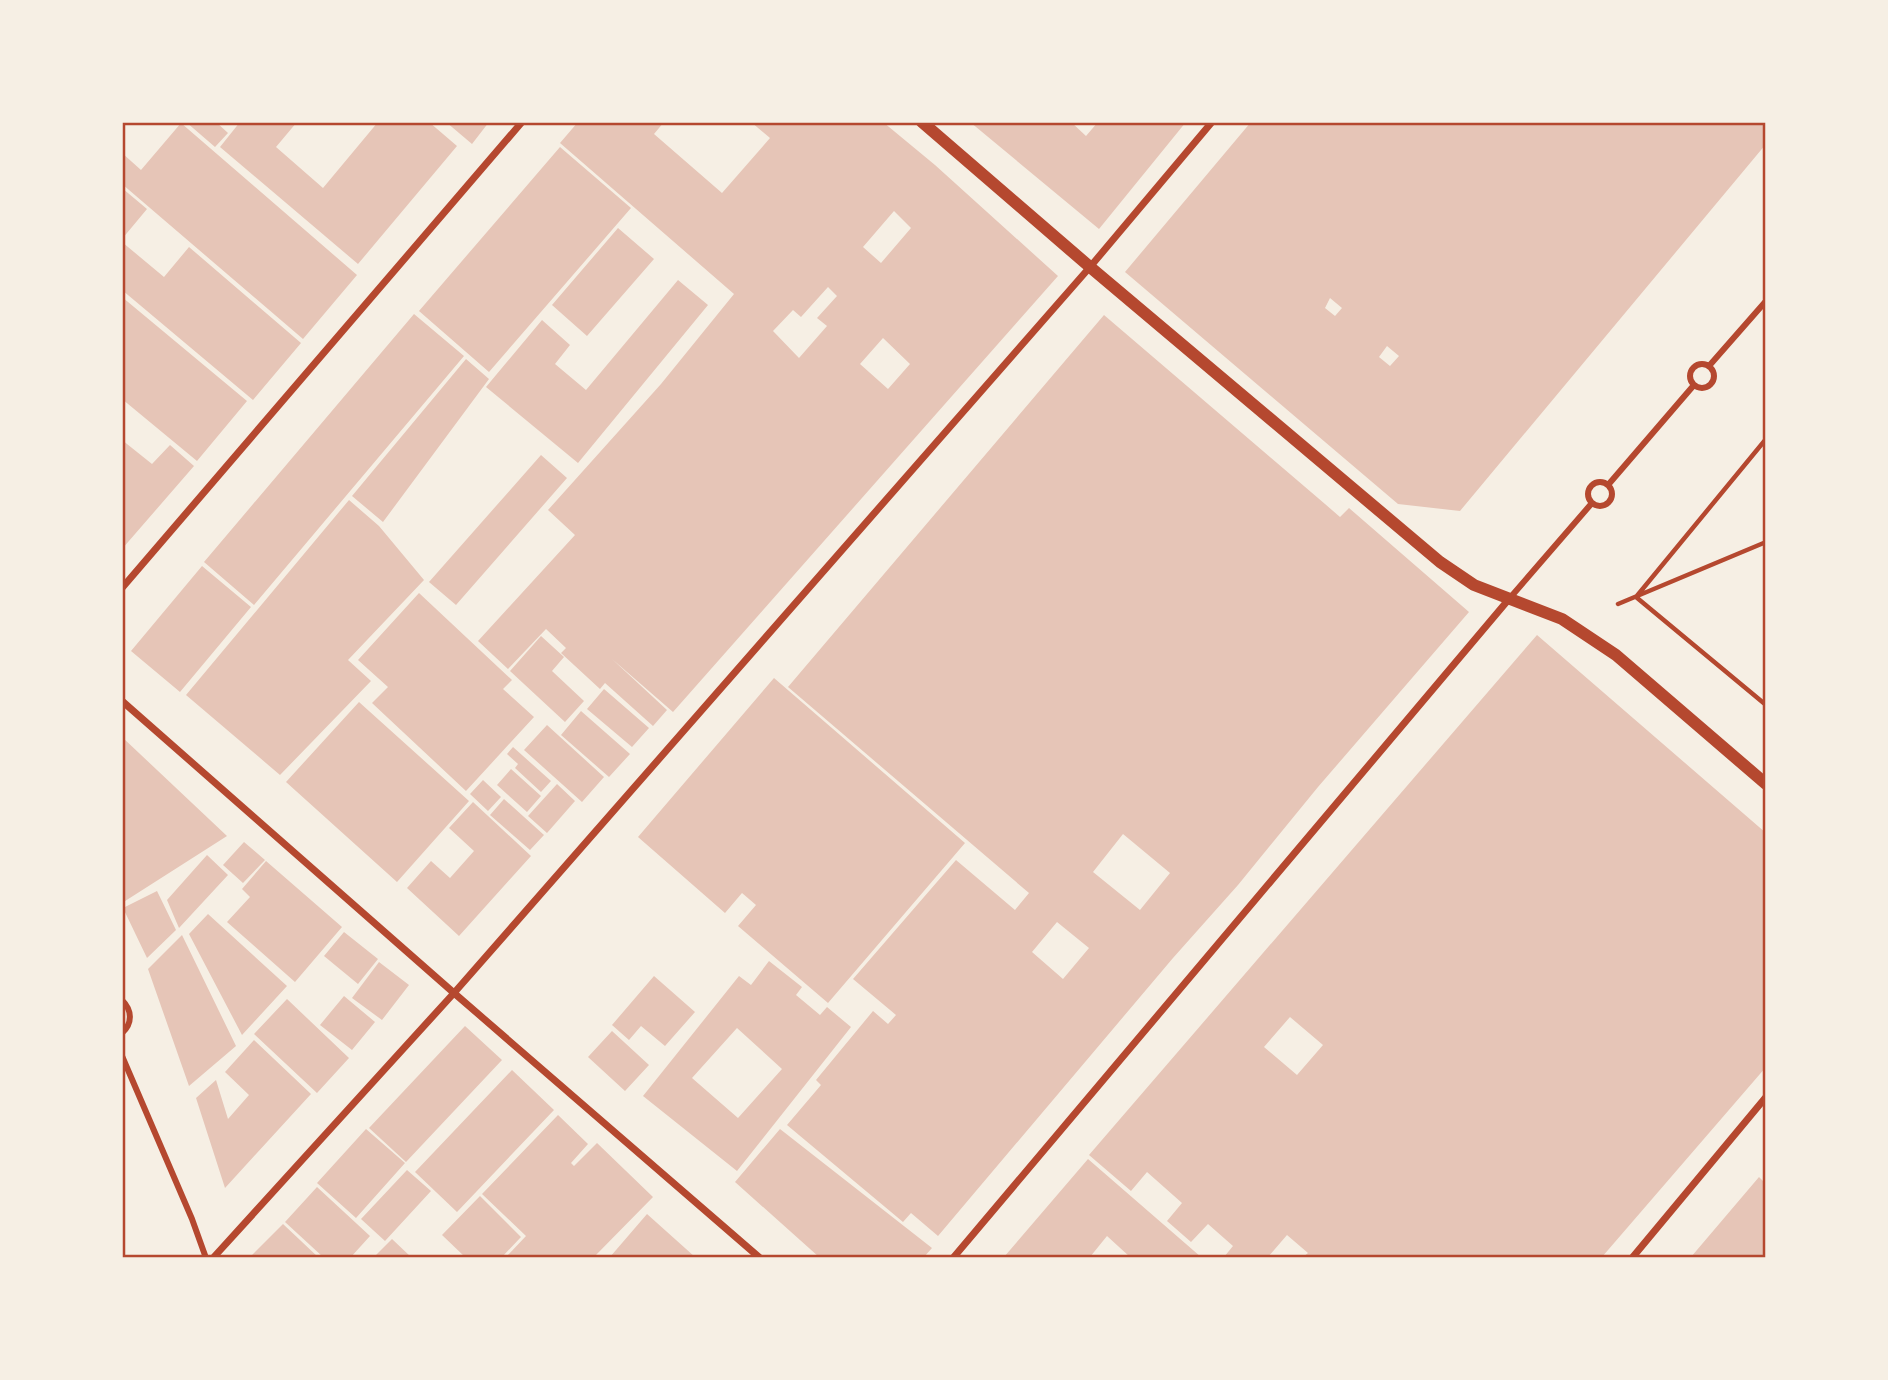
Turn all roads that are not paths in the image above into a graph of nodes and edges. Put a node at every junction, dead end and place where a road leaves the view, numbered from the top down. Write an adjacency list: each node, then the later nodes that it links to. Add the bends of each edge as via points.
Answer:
1 (522, 122): 10 (street)
2 (922, 122): 4 (street)
3 (1212, 122): 4 (street)
4 (1090, 267): 11 (street, via 1440,562 1474,585); 14 (street)
5 (1766, 301): 6 (street)
6 (1709, 366): 7 (street, via 1692,369); 7 (street, via 1712,382 1703,387)
7 (1694, 384): 8 (street)
8 (1608, 485): 9 (street, via 1608,503); 9 (street, via 1597,482 1591,486)
9 (1592, 503): 11 (street)
10 (122, 587)
11 (1509, 599): 13 (street, via 1562,619 1616,654); 22 (street)
12 (122, 701): 14 (street)
13 (1766, 784)
14 (454, 993): 20 (street); 21 (street)
15 (122, 1000): 16 (street, via 131,1017)
16 (122, 1033)
17 (122, 1056): 19 (street)
18 (1766, 1097): 23 (street)
19 (206, 1258)
20 (214, 1258)
21 (760, 1258)
22 (953, 1258)
23 (1632, 1258)

